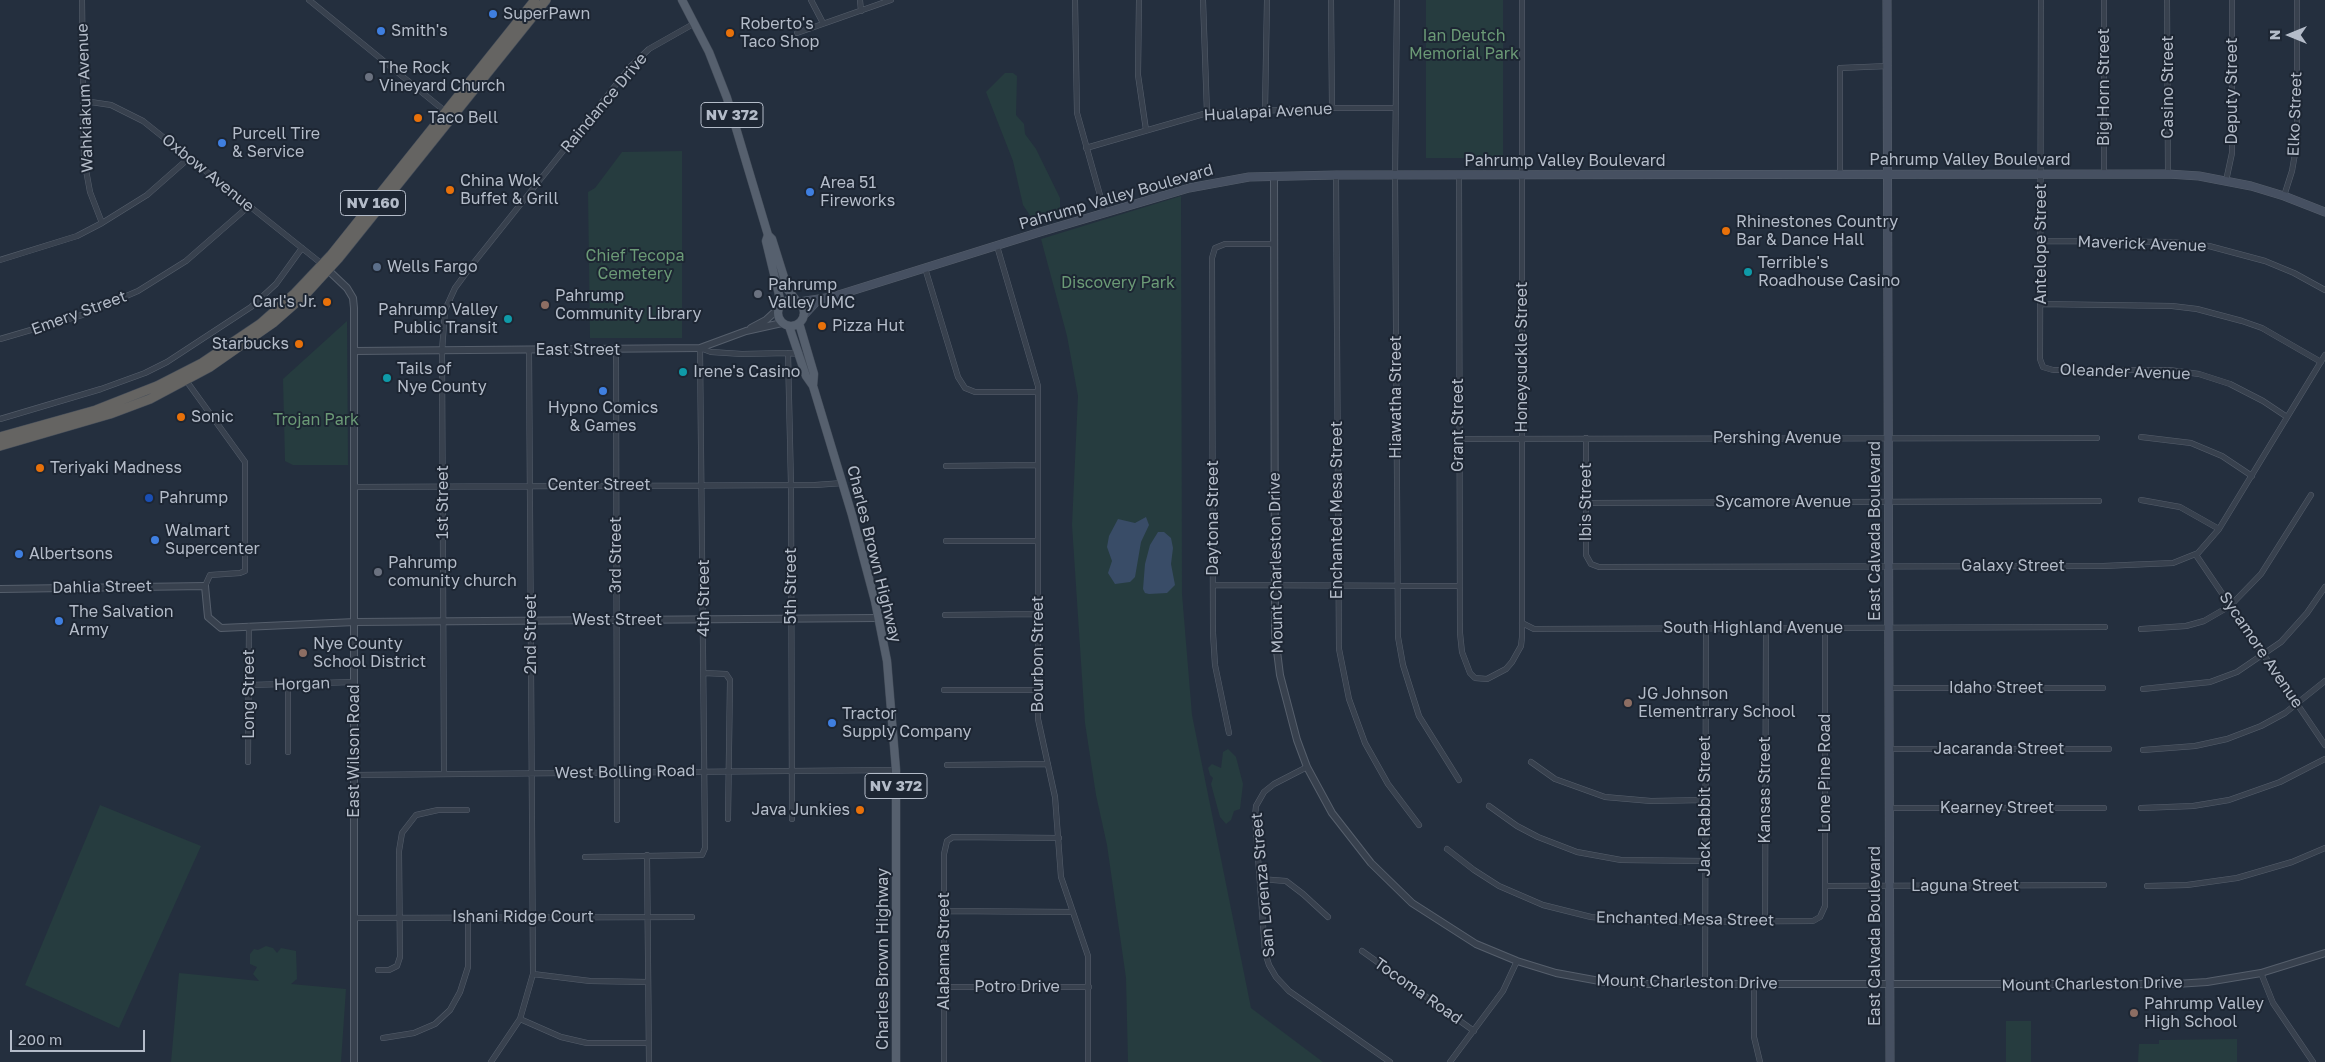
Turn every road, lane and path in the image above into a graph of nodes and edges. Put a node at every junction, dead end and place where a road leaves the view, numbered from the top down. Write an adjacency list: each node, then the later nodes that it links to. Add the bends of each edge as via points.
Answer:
1 (82, 0): 27 (street, Wahkiakum Avenue)
2 (309, 0): 31 (street)
3 (535, 0): 31 (highway, NV 160)
4 (546, 0): 31 (highway, NV 160)
5 (682, 0): 23 (main road, NV 372)
6 (811, 0): 24 (street)
7 (860, 0): 22 (street)
8 (891, 0): 22 (street)
9 (1075, 0): 34 (street, via 1076,98)
10 (1139, 0): 33 (street, via 1138,75)
11 (1203, 0): 32 (street)
12 (1268, 0): 30 (street)
13 (1331, 0): 28 (street)
14 (1397, 0): 29 (street, Hiawatha Street)
15 (1522, 0): 44 (street, Honeysuckle Street)
16 (1887, 0): 26 (main road, East Calvada Boulevard)
17 (2041, 0): 38 (street, Antelope Street)
18 (2104, 0): 39 (street, Big Horn Street)
19 (2167, 0): 40 (street, Casino Street)
20 (2232, 0): 46 (street, Deputy Street, via 2232,153)
21 (2297, 0): 47 (street, Elko Street, via 2297,142)
22 (861, 10): 24 (street)
23 (695, 23): 52 (main road, NV 372, via 726,96); 74 (street, Raindance Drive, via 649,49 630,67 472,265 455,288 445,310)
24 (823, 23): 25 (street)
25 (797, 33)
26 (1888, 66): 36 (street, via 1840,68); 37 (main road, East Calvada Boulevard)
27 (84, 101): 35 (street, Oxbow Avenue, via 111,105 133,115); 51 (street, Wahkiakum Avenue, via 86,178)
28 (1332, 108): 29 (street, Hualapai Avenue); 30 (street, Hualapai Avenue)
29 (1395, 108): 42 (street, Hiawatha Street)
30 (1265, 110): 32 (street, Hualapai Avenue)
31 (449, 114): 58 (highway, NV 160); 58 (highway, NV 160)
32 (1207, 114): 33 (street, Hualapai Avenue)
33 (1146, 130): 34 (street, Hualapai Avenue)
34 (1086, 148): 50 (street)
35 (189, 158): 48 (street, Oxbow Avenue); 51 (street, via 146,195)
36 (1840, 174): 37 (main road, Pahrump Valley Boulevard); 44 (main road, Pahrump Valley Boulevard)
37 (1888, 174): 38 (main road, Pahrump Valley Boulevard); 88 (main road, East Calvada Boulevard)
38 (2041, 174): 39 (main road, Pahrump Valley Boulevard); 53 (street, Antelope Street)
39 (2104, 174): 40 (main road, Pahrump Valley Boulevard)
40 (2168, 174): 46 (main road, Pahrump Valley Boulevard)
41 (1336, 175): 42 (main road, Pahrump Valley Boulevard); 45 (main road, Pahrump Valley Boulevard); 116 (street, Enchanted Mesa Street)
42 (1395, 175): 43 (main road, Pahrump Valley Boulevard); 117 (street, Hiawatha Street)
43 (1458, 175): 44 (main road, Pahrump Valley Boulevard); 90 (street, Grant Street)
44 (1522, 175): 91 (street, Honeysuckle Street)
45 (1274, 176): 50 (main road, Pahrump Valley Boulevard, via 1207,184); 54 (street, Mount Charleston Drive)
46 (2226, 181): 47 (main road, Pahrump Valley Boulevard)
47 (2284, 196): 49 (main road, Pahrump Valley Boulevard)
48 (249, 206): 56 (street, Oxbow Avenue); 69 (street, Emery Street, via 186,261 138,291 82,315)
49 (2325, 212)
50 (1105, 213): 55 (main road, Pahrump Valley Boulevard)
51 (102, 223): 57 (street, via 77,236)
52 (768, 235): 61 (main road, NV 372, via 788,290); 64 (main road, NV 372, via 766,241)
53 (2041, 241): 60 (street, Maverick Avenue, via 2172,242 2209,246 2265,261); 63 (street, Antelope Street)
54 (1274, 244): 114 (street, Daytona Street, via 1225,244 1215,248 1212,258); 115 (street, Mount Charleston Drive)
55 (997, 246): 59 (main road, Pahrump Valley Boulevard); 82 (street, Bourbon Street)
56 (302, 248): 58 (street, Oxbow Avenue); 84 (street, via 276,284 251,308 167,362 101,389)
57 (0, 260)
58 (325, 267): 73 (street, East Wilson Road, via 347,288 352,298); 80 (highway, NV 160, via 260,324); 80 (highway, NV 160, via 291,307 239,349)
59 (925, 268): 62 (main road, Pahrump Valley Boulevard); 82 (street, via 958,377 965,388 975,392)
60 (2325, 290)
61 (798, 301): 62 (main road, Pahrump Valley Boulevard); 64 (main road, via 788,299); 65 (main road, NV 372)
62 (818, 301): 65 (main road, Pahrump Valley Boulevard)
63 (2040, 304): 78 (street, via 2172,306 2205,311 2262,328); 79 (street, Antelope Street, via 2040,359)
64 (779, 306): 67 (main road, NV 372, via 778,317); 68 (street, via 766,320)
65 (804, 314): 66 (main road)
66 (799, 323): 67 (main road); 81 (main road, Charles Brown Highway / NV 372, via 814,374)
67 (785, 324): 68 (street); 76 (main road, Charles Brown Highway / NV 372)
68 (746, 331): 70 (street)
69 (0, 339)
70 (700, 348): 71 (street, East Street); 75 (street, East Street, via 742,354); 97 (street, 4th Street)
71 (616, 349): 72 (street, East Street); 99 (street, 3rd Street)
72 (529, 350): 74 (street, East Street); 98 (street, 2nd Street)
73 (354, 351): 74 (street, East Street); 101 (street, East Wilson Road)
74 (442, 351): 102 (street, 1st Street)
75 (788, 353): 76 (street, East Street); 100 (street, 5th Street)
76 (800, 354): 81 (main road, Charles Brown Highway / NV 372, via 806,376)
77 (2325, 355): 78 (street, Galaxy Street)
78 (2321, 362): 83 (street, Galaxy Street)
79 (2043, 367): 83 (street, Oleander Avenue, via 2053,370 2169,370 2198,374 2230,384)
80 (184, 377): 85 (highway, NV 160, via 105,407); 92 (highway, NV 160, via 150,399 110,414); 118 (street, via 245,462 244,571 210,575)
81 (813, 386): 96 (main road, Charles Brown Highway / NV 372)
82 (1038, 392): 94 (street, Bourbon Street)
83 (2288, 417): 95 (street, Galaxy Street)
84 (0, 419)
85 (0, 437)
86 (2141, 437): 95 (street, via 2191,442 2222,456)
87 (1586, 438): 88 (street, Pershing Avenue); 91 (street, Pershing Avenue); 107 (street, Ibis Street)
88 (1889, 438): 89 (street, Pershing Avenue); 106 (main road, East Calvada Boulevard)
89 (2097, 438)
90 (1458, 439): 91 (street, Pershing Avenue); 119 (street, Grant Street)
91 (1522, 439): 132 (street, Honeysuckle Street)
92 (0, 446)
93 (946, 466): 94 (street)
94 (1038, 466): 110 (street, Bourbon Street)
95 (2252, 476): 108 (street, Galaxy Street)
96 (843, 483): 100 (street, Center Street); 126 (main road, Charles Brown Highway / NV 372)
97 (703, 484): 99 (street, Center Street); 100 (street, Center Street); 127 (street, 4th Street)
98 (530, 485): 99 (street, Center Street); 102 (street, Center Street); 130 (street, 2nd Street)
99 (616, 485): 128 (street, 3rd Street)
100 (791, 485): 125 (street, 5th Street)
101 (355, 486): 102 (street, Center Street); 131 (street, East Wilson Road)
102 (443, 486): 129 (street, 1st Street)
103 (2311, 494): 122 (street, via 2261,574)
104 (2141, 500): 108 (street, via 2180,507)
105 (2100, 501): 106 (street, Sycamore Avenue)
106 (1889, 502): 107 (street, Sycamore Avenue); 113 (main road, East Calvada Boulevard)
107 (1587, 503): 112 (street, Ibis Street, via 1586,555)
108 (2219, 529): 111 (street, Galaxy Street)
109 (946, 541): 110 (street)
110 (1038, 541): 123 (street, Bourbon Street)
111 (2196, 555): 113 (street, Galaxy Street, via 2173,563 2103,566); 122 (street, Sycamore Avenue)
112 (1591, 564): 113 (street, Galaxy Street, via 1599,567)
113 (1889, 566): 138 (main road, East Calvada Boulevard)
114 (1213, 585): 115 (street); 153 (street, Daytona Street, via 1214,654)
115 (1274, 585): 116 (street); 164 (street, Mount Charleston Drive, via 1280,675 1287,709)
116 (1337, 585): 117 (street); 183 (street, Enchanted Mesa Street, via 1339,649 1356,721 1388,784)
117 (1396, 585): 119 (street); 173 (street, Hiawatha Street, via 1398,637 1410,690 1425,726)
118 (205, 586): 121 (street, Dahlia Street); 133 (street, via 208,617 221,628)
119 (1458, 586): 142 (street, Grant Street, via 1462,652)
120 (2325, 586): 140 (street, via 2300,622)
121 (0, 589)
122 (2230, 606): 139 (street, via 2204,621 2186,626); 140 (street, Sycamore Avenue)
123 (1038, 614): 124 (street); 151 (street, Bourbon Street)
124 (945, 615)
125 (792, 618): 126 (street, West Street); 127 (street, West Street); 167 (street, 5th Street)
126 (878, 618): 165 (main road, Charles Brown Highway / NV 372, via 892,706)
127 (704, 619): 128 (street, West Street); 141 (street, 4th Street)
128 (617, 620): 130 (street, West Street); 168 (street, 3rd Street)
129 (443, 621): 130 (street, West Street); 131 (street, West Street); 170 (street, 1st Street)
130 (531, 621): 171 (street, 2nd Street)
131 (355, 622): 133 (street); 144 (street, East Wilson Road)
132 (1522, 622): 135 (street, South Highland Avenue, via 1534,629); 142 (street, Honeysuckle Street, via 1521,646 1506,669 1487,679)
133 (249, 626): 146 (street, Long Street)
134 (2105, 627): 138 (street, South Highland Avenue)
135 (1706, 628): 136 (street, South Highland Avenue); 174 (street, Jack Rabbit Street)
136 (1766, 628): 137 (street, South Highland Avenue); 206 (street, Kansas Street)
137 (1825, 628): 138 (street, South Highland Avenue); 192 (street, Lone Pine Road)
138 (1890, 628): 147 (main road, East Calvada Boulevard)
139 (2141, 629)
140 (2264, 654): 149 (street, via 2237,672 2210,682); 152 (street, Sycamore Avenue)
141 (704, 672): 166 (street, via 726,674 730,680); 169 (street, 4th Street)
142 (1470, 674)
143 (2325, 681): 152 (street)
144 (354, 682): 145 (street, Horgan); 172 (street, East Wilson Road)
145 (288, 684): 146 (street, Horgan); 158 (street)
146 (249, 685): 160 (street, Long Street)
147 (1890, 688): 148 (street, Idaho Street); 155 (main road, East Calvada Boulevard)
148 (2103, 688)
149 (2143, 689)
150 (944, 690): 151 (street)
151 (1037, 690): 162 (street, Bourbon Street, via 1038,719)
152 (2298, 704): 154 (street, Sycamore Avenue); 157 (street, via 2261,726 2227,739 2195,746)
153 (1229, 733)
154 (2325, 745)
155 (1889, 749): 156 (street, Jacaranda Street); 176 (main road, East Calvada Boulevard)
156 (2109, 749)
157 (2143, 750)
158 (288, 752)
159 (2325, 759): 178 (street, via 2280,782 2229,800 2192,806)
160 (248, 762)
161 (1531, 762): 174 (street, via 1555,779 1606,798)
162 (1048, 764): 163 (street); 184 (street, Bourbon Street)
163 (947, 765)
164 (1308, 767): 190 (street, San Lorenza Street, via 1274,784 1257,802 1255,817); 209 (street, Mount Charleston Drive, via 1332,813 1357,846 1412,904 1468,939)
165 (896, 770): 167 (street, West Bolling Road); 226 (main road, Charles Brown Highway / NV 372)
166 (728, 771): 167 (street, West Bolling Road); 169 (street, West Bolling Road); 180 (street)
167 (792, 771): 181 (street, 5th Street)
168 (618, 772): 169 (street, West Bolling Road); 171 (street, West Bolling Road); 182 (street, 3rd Street)
169 (705, 772): 188 (street, 4th Street, via 706,848 702,854)
170 (444, 774): 171 (street, West Bolling Road); 172 (street, West Bolling Road)
171 (532, 774): 198 (street, 2nd Street)
172 (354, 775): 203 (street, East Wilson Road)
173 (1459, 780)
174 (1705, 800): 189 (street, Jack Rabbit Street)
175 (1490, 806): 189 (street, via 1517,826 1577,852 1621,860)
176 (1889, 808): 177 (street, Kearney Street); 193 (main road, East Calvada Boulevard)
177 (2104, 808)
178 (2141, 808)
179 (467, 810): 204 (street, via 438,810 416,815 402,833 399,851)
180 (728, 819)
181 (792, 819)
182 (617, 820)
183 (1419, 825)
184 (1059, 838): 195 (street, Alabama Street, via 953,838 947,841); 196 (street, Bourbon Street, via 1061,877)
185 (2325, 848): 194 (street, via 2237,878)
186 (1447, 849): 205 (street, Enchanted Mesa Street, via 1499,886 1542,905 1616,921)
187 (585, 856): 188 (street)
188 (647, 856): 199 (street)
189 (1705, 861): 205 (street, Jack Rabbit Street)
190 (1260, 880): 201 (street, via 1286,881); 229 (street, San Lorenza Street, via 1265,952 1276,977 1289,991)
191 (2104, 885): 193 (street, Laguna Street)
192 (1825, 886): 193 (street, Laguna Street); 202 (street, Lone Pine Road, via 1825,906)
193 (1889, 886): 216 (main road, East Calvada Boulevard)
194 (2147, 886)
195 (944, 911): 196 (street); 217 (street, Alabama Street)
196 (1073, 912): 218 (street, Bourbon Street, via 1088,956)
197 (468, 917): 198 (street, Ishani Ridge Court); 204 (street, Ishani Ridge Court); 221 (street, via 468,967 450,1010 435,1024 414,1033)
198 (533, 917): 199 (street, Ishani Ridge Court); 212 (street, 2nd Street)
199 (647, 917): 200 (street, Ishani Ridge Court); 213 (street)
200 (692, 917)
201 (1328, 917)
202 (1820, 917): 206 (street, Enchanted Mesa Street, via 1806,922)
203 (354, 918): 204 (street, Ishani Ridge Court); 223 (street, East Wilson Road)
204 (400, 918): 210 (street, via 397,966)
205 (1706, 921): 206 (street, Enchanted Mesa Street); 214 (street, Jack Rabbit Street)
206 (1765, 922)
207 (1362, 951): 220 (street, Tocoma Road)
208 (2325, 953): 211 (street, Mount Charleston Drive)
209 (1517, 962): 214 (street, Mount Charleston Drive, via 1556,974 1605,982); 220 (street, via 1503,991)
210 (378, 970)
211 (2261, 973): 216 (street, Mount Charleston Drive, via 2176,984); 233 (street, via 2273,1003)
212 (533, 974): 213 (street, via 590,981); 219 (street, 2nd Street)
213 (648, 982): 222 (street)
214 (1705, 984): 215 (street, Mount Charleston Drive)
215 (1754, 984): 216 (street, Mount Charleston Drive); 231 (street, via 1754,1037)
216 (1889, 984): 232 (main road, East Calvada Boulevard)
217 (944, 987): 218 (street, Potro Drive); 227 (street, Alabama Street)
218 (1089, 987): 228 (street, Bourbon Street)
219 (520, 1019): 222 (street, via 560,1037 587,1043); 224 (street, 2nd Street)
220 (1474, 1031): 230 (street)
221 (382, 1038)
222 (649, 1043): 225 (street)
223 (354, 1062)
224 (491, 1062)
225 (650, 1062)
226 (896, 1062)
227 (944, 1062)
228 (1088, 1062)
229 (1390, 1062)
230 (1450, 1062)
231 (1760, 1062)
232 (1890, 1062)
233 (2313, 1062)

